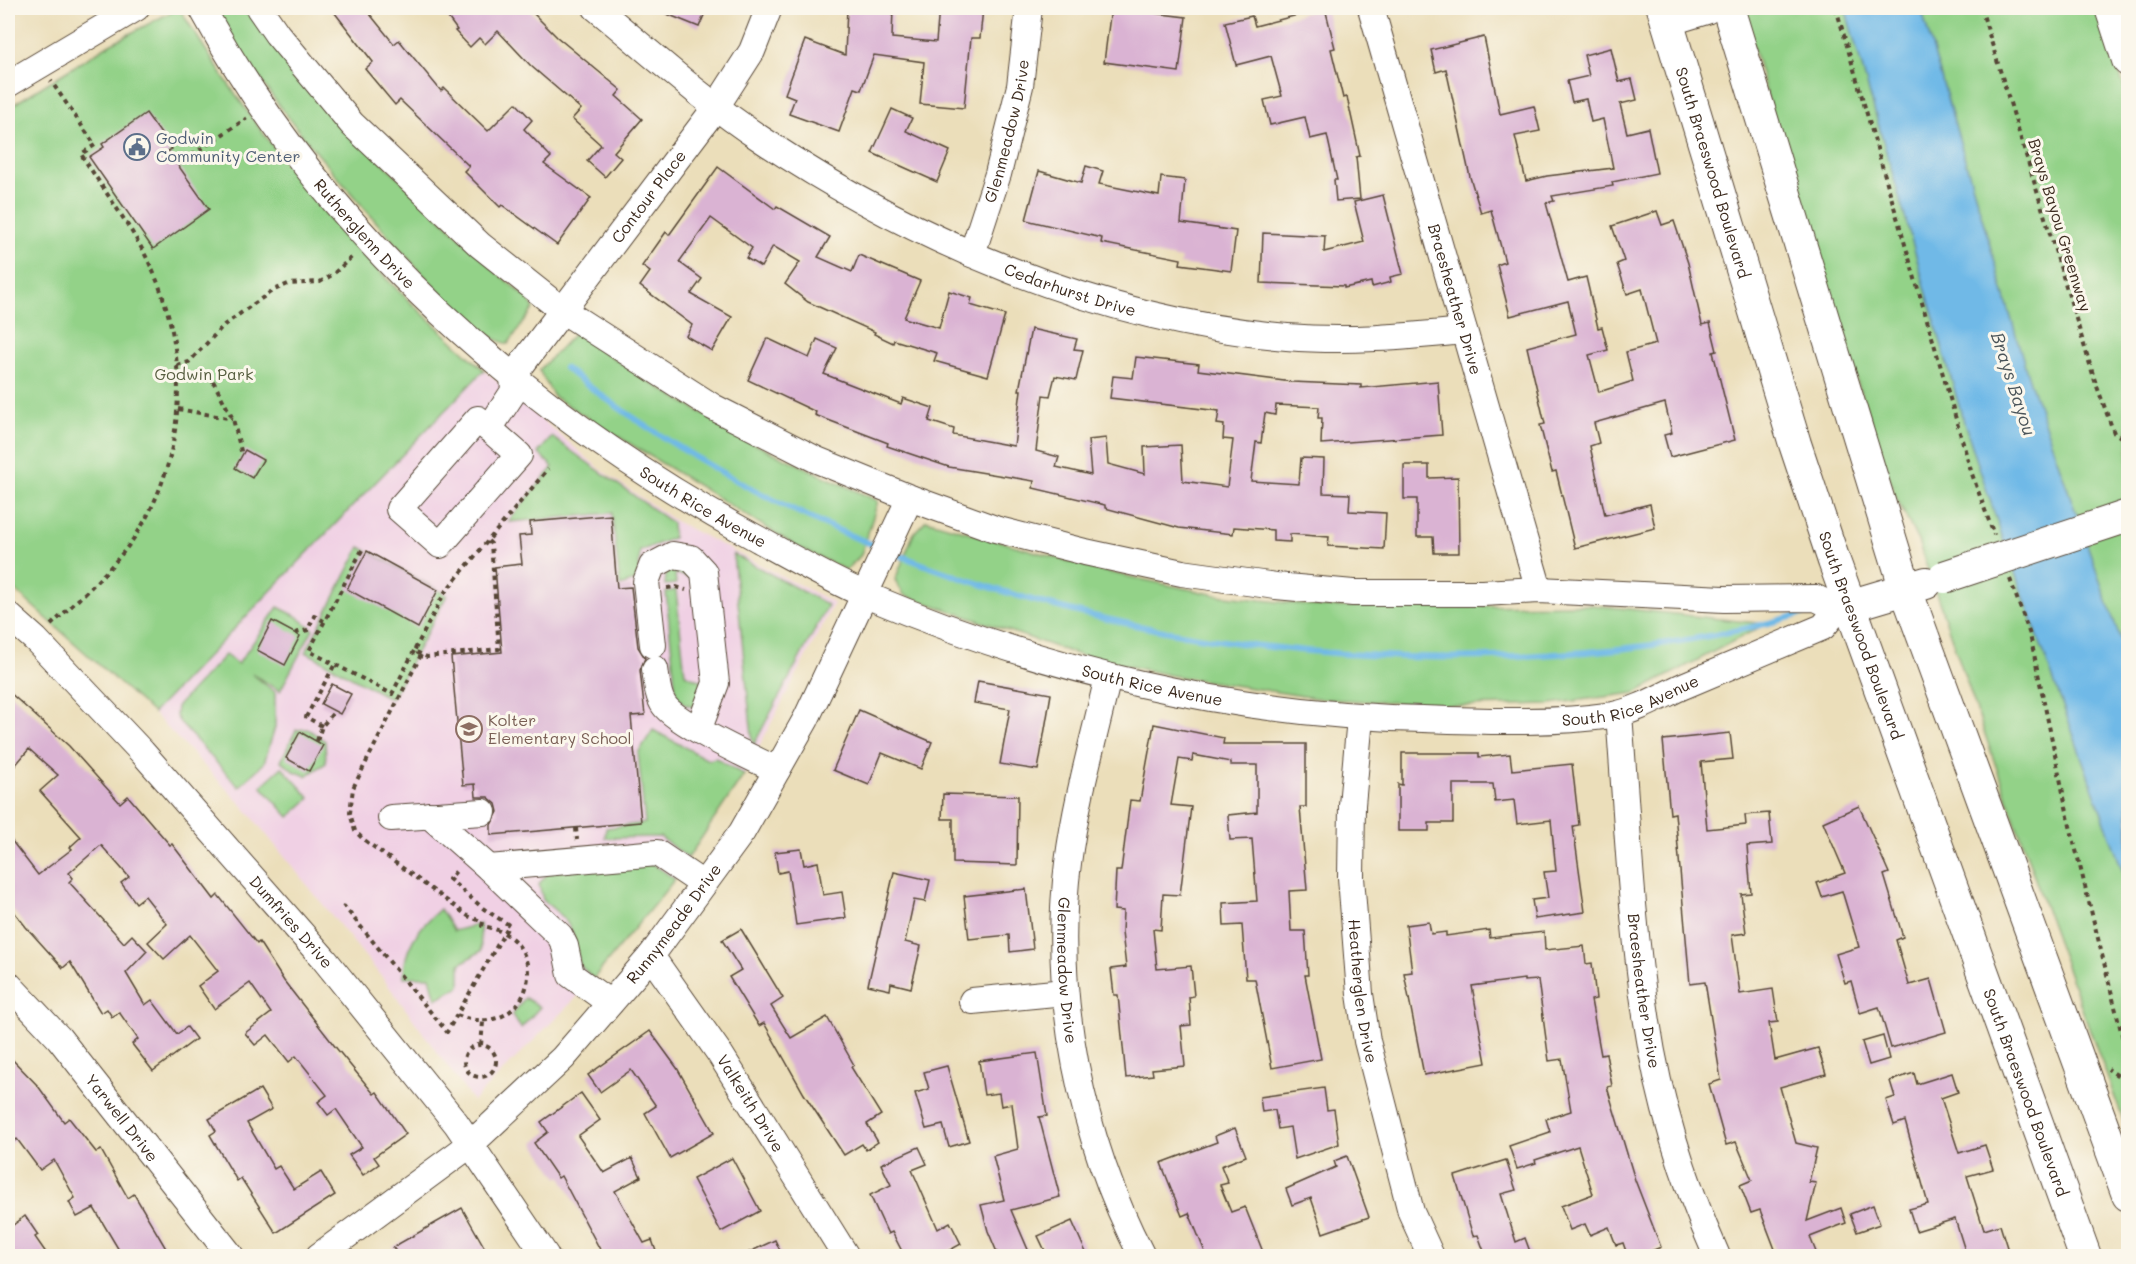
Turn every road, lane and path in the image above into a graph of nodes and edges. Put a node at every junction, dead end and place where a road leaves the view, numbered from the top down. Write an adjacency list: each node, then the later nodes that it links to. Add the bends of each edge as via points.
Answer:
1 (136, 8): 15 (street)
2 (202, 8): 17 (street, Rutherglenn Drive)
3 (259, 8): 22 (street, via 352,124 480,244)
4 (596, 8): 18 (street, Cedarhurst Drive)
5 (769, 8): 18 (street, Contour Place, via 752,51)
6 (1029, 8): 21 (street, Glenmeadow Drive, via 1020,86 998,174)
7 (1371, 8): 23 (street, Braesheather Drive)
8 (1706, 8): 13 (main road)
9 (1728, 8): 42 (main road)
10 (1836, 8): 36 (path, via 1969,464)
11 (1981, 8): 30 (path, Brays Bayou Greenway, via 2095,381 2114,433)
12 (2111, 8): 14 (main road)
13 (1665, 14): 44 (main road, South Braeswood Boulevard)
14 (2128, 60)
15 (36, 66): 16 (street); 24 (path, via 95,145 81,154 143,250 168,317)
16 (8, 84)
17 (262, 107): 19 (path); 25 (street, Rutherglenn Drive, via 369,242)
18 (716, 107): 21 (street, Cedarhurst Drive, via 848,193); 22 (street, Contour Place)
19 (177, 165)
20 (359, 250): 24 (path, via 320,282 288,284 250,305 224,325 189,362)
21 (972, 254): 23 (street, Cedarhurst Drive, via 1135,311 1209,327 1286,337 1362,340)
22 (562, 310): 25 (street, Contour Place); 33 (street, via 713,407 817,460)
23 (1464, 332): 41 (street, Braesheather Drive)
24 (177, 365): 27 (path)
25 (513, 376): 29 (street, via 514,391); 43 (street, South Rice Avenue, via 682,498)
26 (213, 381): 28 (path)
27 (178, 409): 28 (path); 48 (path, via 172,451 158,495 138,532)
28 (233, 419): 31 (path)
29 (489, 429): 29 (street, via 519,455 440,545 399,509 478,419)
30 (2128, 441)
31 (242, 455)
32 (549, 469): 35 (path)
33 (910, 498): 41 (street, via 995,529 1182,573 1353,592); 43 (street, Runnymeade Drive)
34 (2128, 516): 42 (main road, South Rice Avenue, bridge)
35 (488, 541): 49 (path, via 445,592); 49 (path, via 499,649 427,657)
36 (1996, 542)
37 (362, 550): 46 (path)
38 (2008, 573): 76 (path, via 2030,635 2070,826 2128,1059 2123,1079)
39 (676, 587): 40 (path)
40 (666, 588)
41 (1539, 590): 44 (street, via 1712,599 1816,598)
42 (1906, 590): 44 (main road, South Rice Avenue); 78 (main road)
43 (866, 595): 51 (street, South Rice Avenue, via 981,638); 58 (street, Runnymeade Drive)
44 (1844, 608): 53 (street, South Rice Avenue, via 1823,627); 86 (main road, South Braeswood Boulevard)
45 (8, 615): 48 (street, Dumfries Drive)
46 (324, 621): 47 (path, via 314,616 308,630); 50 (path, via 309,651)
47 (295, 633)
48 (36, 640): 77 (street, Dumfries Drive, via 142,752 324,959)
49 (414, 651): 50 (path, via 392,694)
50 (335, 664): 55 (path, via 306,717)
51 (1108, 676): 54 (street, South Rice Avenue, via 1178,693); 70 (street, Glenmeadow Drive, via 1067,864)
52 (334, 711): 55 (path)
53 (1619, 714): 54 (street, South Rice Avenue, via 1539,722); 85 (street, Braesheather Drive, via 1638,961 1647,1024 1678,1155)
54 (1360, 718): 84 (street, Heatherglen Drive, via 1352,806 1351,877 1360,994 1367,1041 1411,1212)
55 (322, 726): 57 (path)
56 (699, 728): 56 (street, via 679,719 664,705 657,690 646,582 652,566 673,555 691,558 704,572 716,683); 58 (street)
57 (316, 741)
58 (777, 770): 64 (street, Runnymeade Drive, via 742,832)
59 (483, 812): 60 (street)
60 (429, 815): 61 (street); 63 (street)
61 (392, 818)
62 (462, 864): 67 (path, via 449,879 509,926)
63 (489, 868): 64 (street, via 657,853); 72 (street, via 560,936 571,975)
64 (703, 884): 68 (street, Runnymeade Drive)
65 (343, 905): 73 (path, via 447,1032)
66 (482, 926): 67 (path)
67 (505, 933): 73 (path); 74 (path, via 524,950 528,984 507,1015)
68 (651, 956): 72 (street, Runnymeade Drive); 82 (street, Valkeith Drive, via 720,1054)
69 (8, 984): 79 (street, Yarwell Drive, via 59,1038)
70 (1065, 992): 71 (street); 83 (street, Glenmeadow Drive, via 1079,1080 1096,1144)
71 (972, 1001)
72 (610, 1003): 77 (street, Runnymeade Drive, via 563,1058)
73 (457, 1015): 74 (path)
74 (483, 1022): 75 (path)
75 (481, 1045): 75 (path, via 491,1049 496,1064 491,1073 481,1077 471,1074 464,1061 467,1051)
76 (2106, 1067)
77 (471, 1144): 80 (street, Runnymeade Drive); 81 (street, Dumfries Drive)
78 (2128, 1195)
79 (231, 1257)
80 (319, 1257)
81 (546, 1257)
82 (846, 1257)
83 (1142, 1257)
84 (1431, 1257)
85 (1717, 1257)
86 (2085, 1257)

